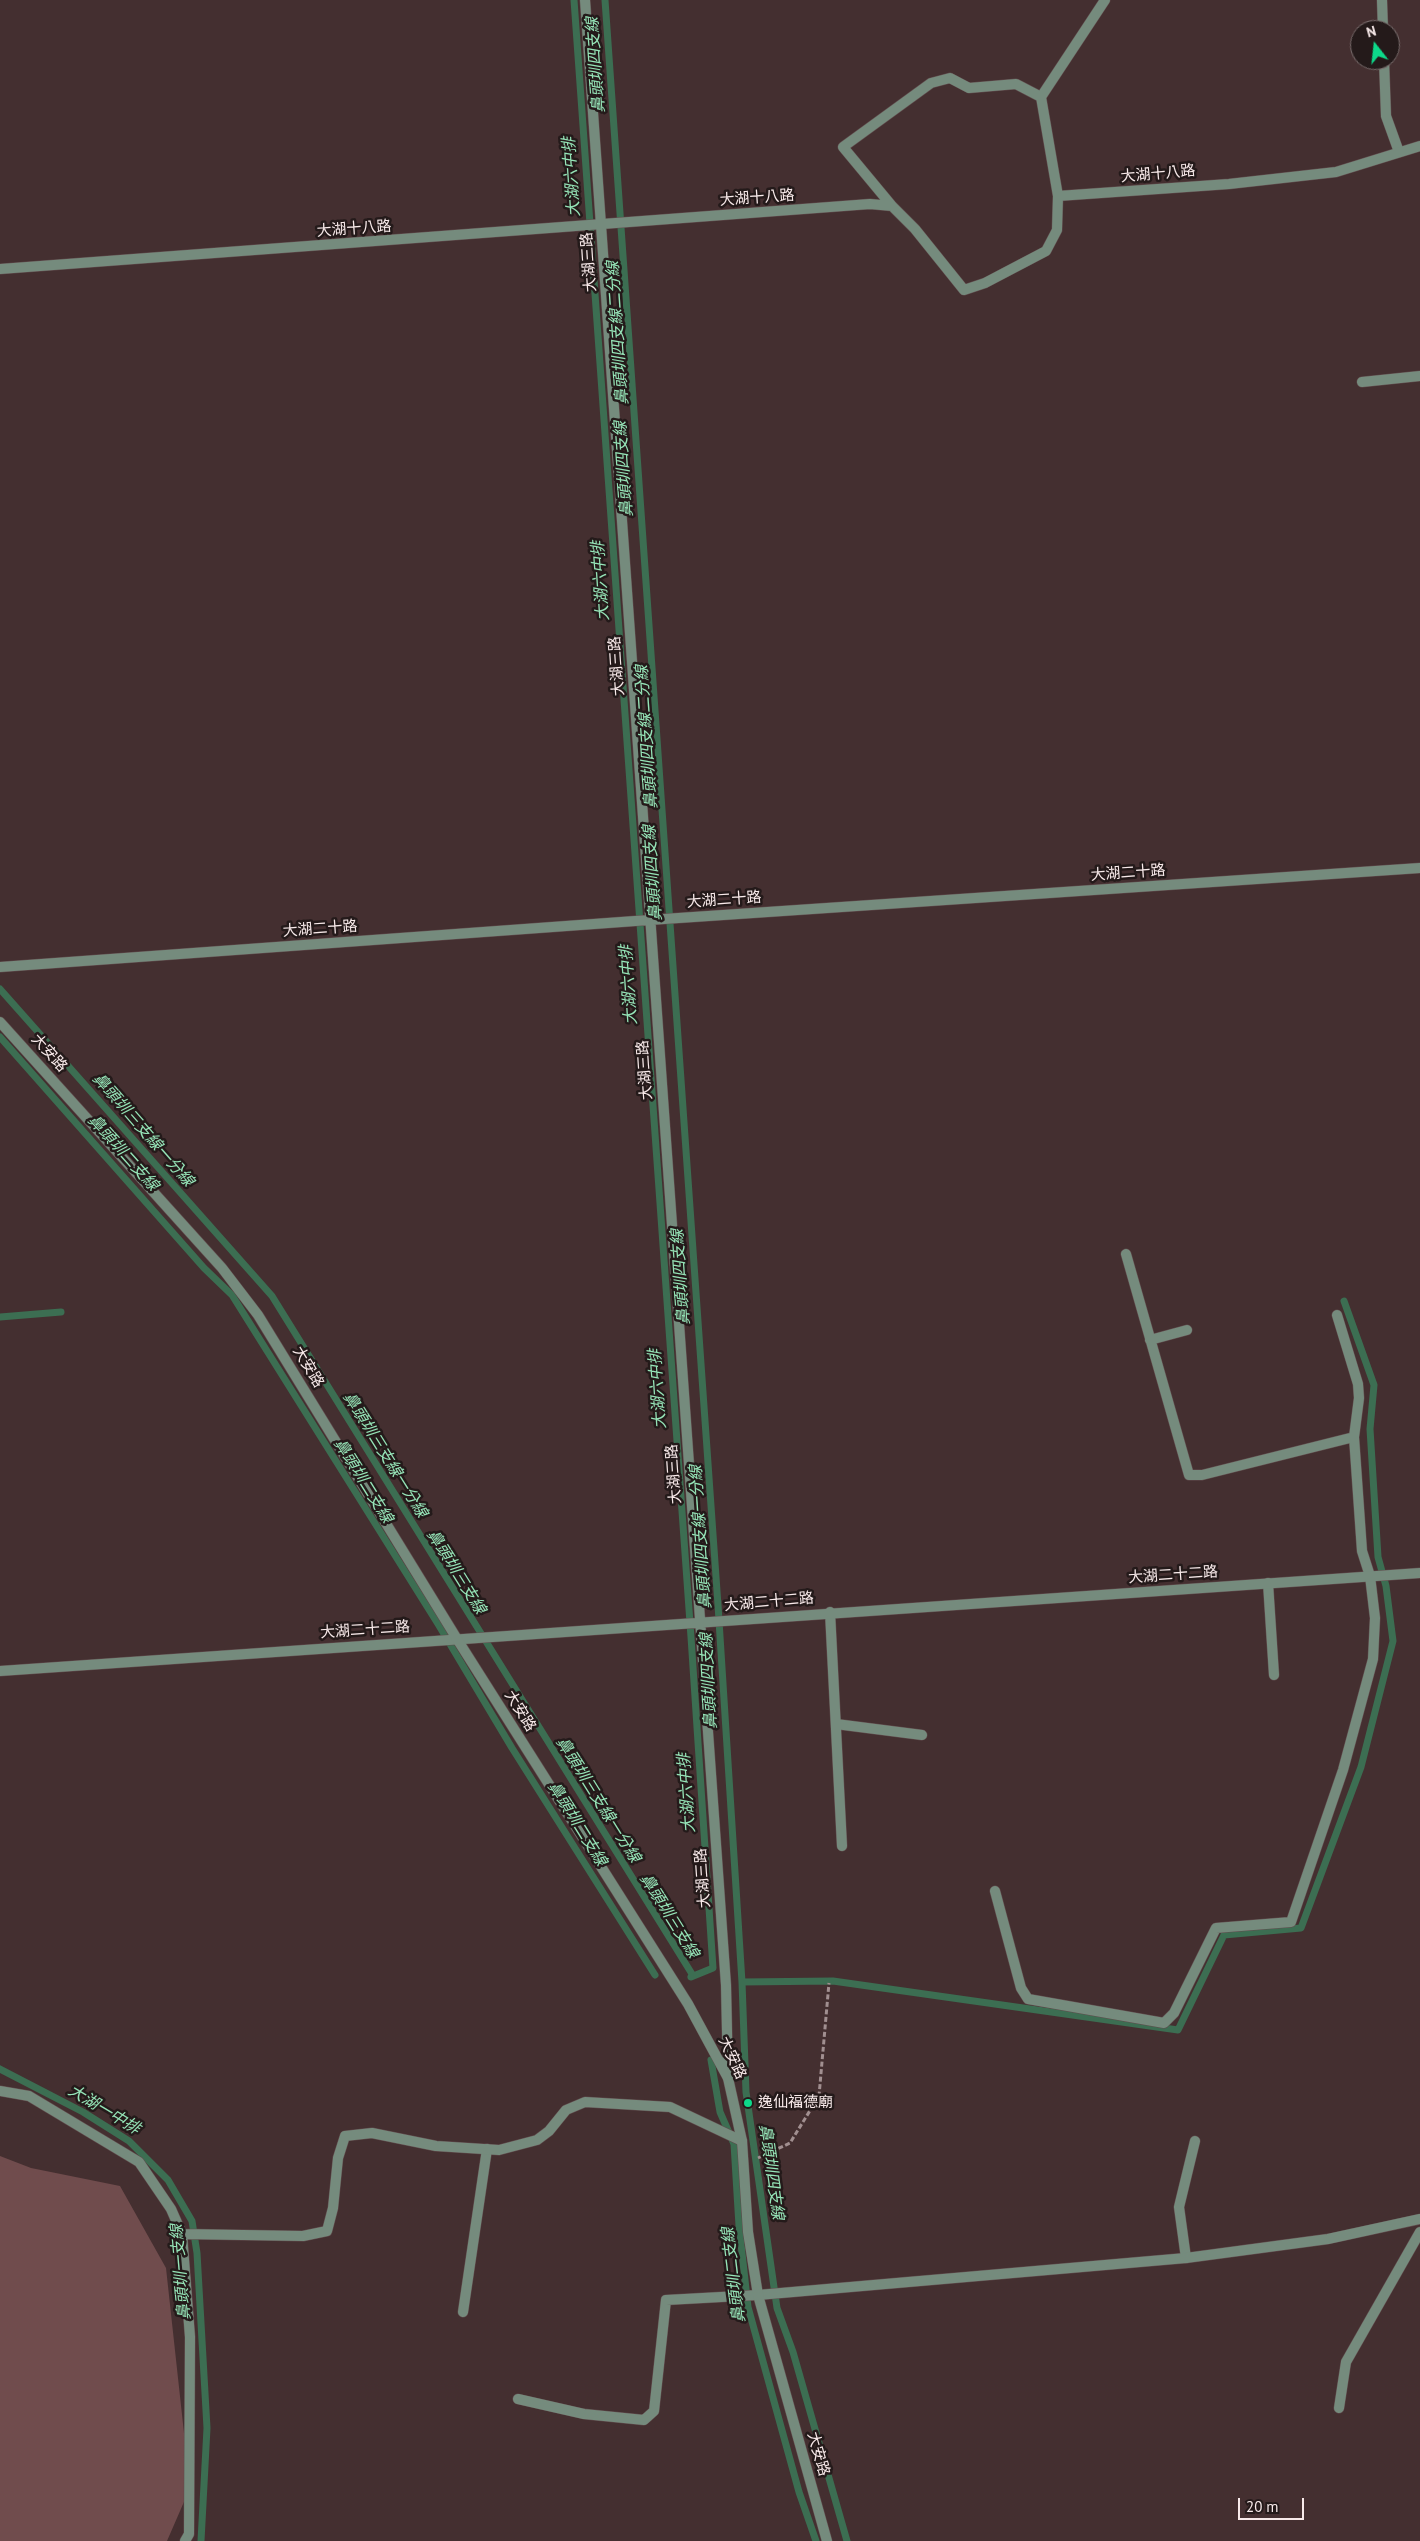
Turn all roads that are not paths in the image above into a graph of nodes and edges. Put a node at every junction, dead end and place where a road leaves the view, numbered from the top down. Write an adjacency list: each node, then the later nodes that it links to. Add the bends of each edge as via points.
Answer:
1 (585, 0): 11 (street, 大湖三路)
2 (1105, 0): 6 (street)
3 (1382, 0): 4 (street)
4 (1383, 20)
5 (1384, 70): 8 (street, via 1386,116)
6 (1041, 97): 9 (street); 10 (street, via 1016,84 969,88 950,78 931,83 842,147)
7 (1420, 146): 8 (street, 大湖十八路)
8 (1399, 152): 9 (street, 大湖十八路, via 1336,172 1229,184)
9 (1058, 196): 10 (street, via 1057,230 1046,251 985,283 964,290)
10 (892, 206): 11 (street, 大湖十八路, via 870,204)
11 (602, 225): 12 (street, 大湖十八路); 16 (street, 大湖三路)
12 (0, 269)
13 (1420, 376): 14 (street)
14 (1362, 382)
15 (1420, 868): 16 (street, 大湖二十路)
16 (649, 920): 17 (street, 大湖二十路); 28 (street, 大湖三路)
17 (0, 967)
18 (0, 1022): 29 (street, 大安路, via 222,1268 258,1315)
19 (1126, 1254): 22 (street)
20 (1336, 1315): 23 (street, via 1358,1384)
21 (1187, 1330): 22 (street)
22 (1150, 1340): 23 (street, via 1189,1475 1202,1475)
23 (1354, 1437): 25 (street, via 1362,1551)
24 (1420, 1573): 25 (street, 大湖二十二路)
25 (1370, 1576): 26 (street, 大湖二十二路); 35 (street, via 1375,1618 1373,1659 1343,1770 1291,1922 1216,1928 1174,2013 1164,2023 1028,1999 1021,1988)
26 (1268, 1583): 27 (street, 大湖二十二路); 31 (street)
27 (830, 1612): 28 (street, 大湖二十二路); 32 (street)
28 (700, 1623): 29 (street, 大湖二十二路); 36 (street, 大湖三路, via 726,1985)
29 (457, 1639): 30 (street, 大湖二十二路); 36 (street, 大安路, via 688,2004)
30 (0, 1671)
31 (1274, 1675)
32 (836, 1724): 33 (street); 34 (street)
33 (922, 1735)
34 (842, 1846)
35 (995, 1891)
36 (728, 2078): 38 (street, 大安路)
37 (0, 2091): 43 (street, via 29,2096 139,2162 171,2209)
38 (742, 2141): 40 (street, via 670,2107 585,2102 566,2110 537,2140); 45 (street, 大安路, via 748,2232)
39 (1195, 2141): 44 (street, via 1179,2207)
40 (487, 2150): 43 (street, via 436,2146 372,2133 345,2136 338,2158 333,2208 327,2231 304,2236); 46 (street)
41 (1420, 2219): 44 (street, via 1328,2239)
42 (1420, 2232): 48 (street, via 1346,2362)
43 (182, 2234): 49 (street, via 190,2337 189,2534)
44 (1186, 2258): 45 (street)
45 (758, 2295): 47 (street, via 666,2300 654,2411 644,2420 584,2414); 50 (street, 大安路)
46 (463, 2312)
47 (518, 2399)
48 (1339, 2408)
49 (185, 2541)
50 (828, 2541)

